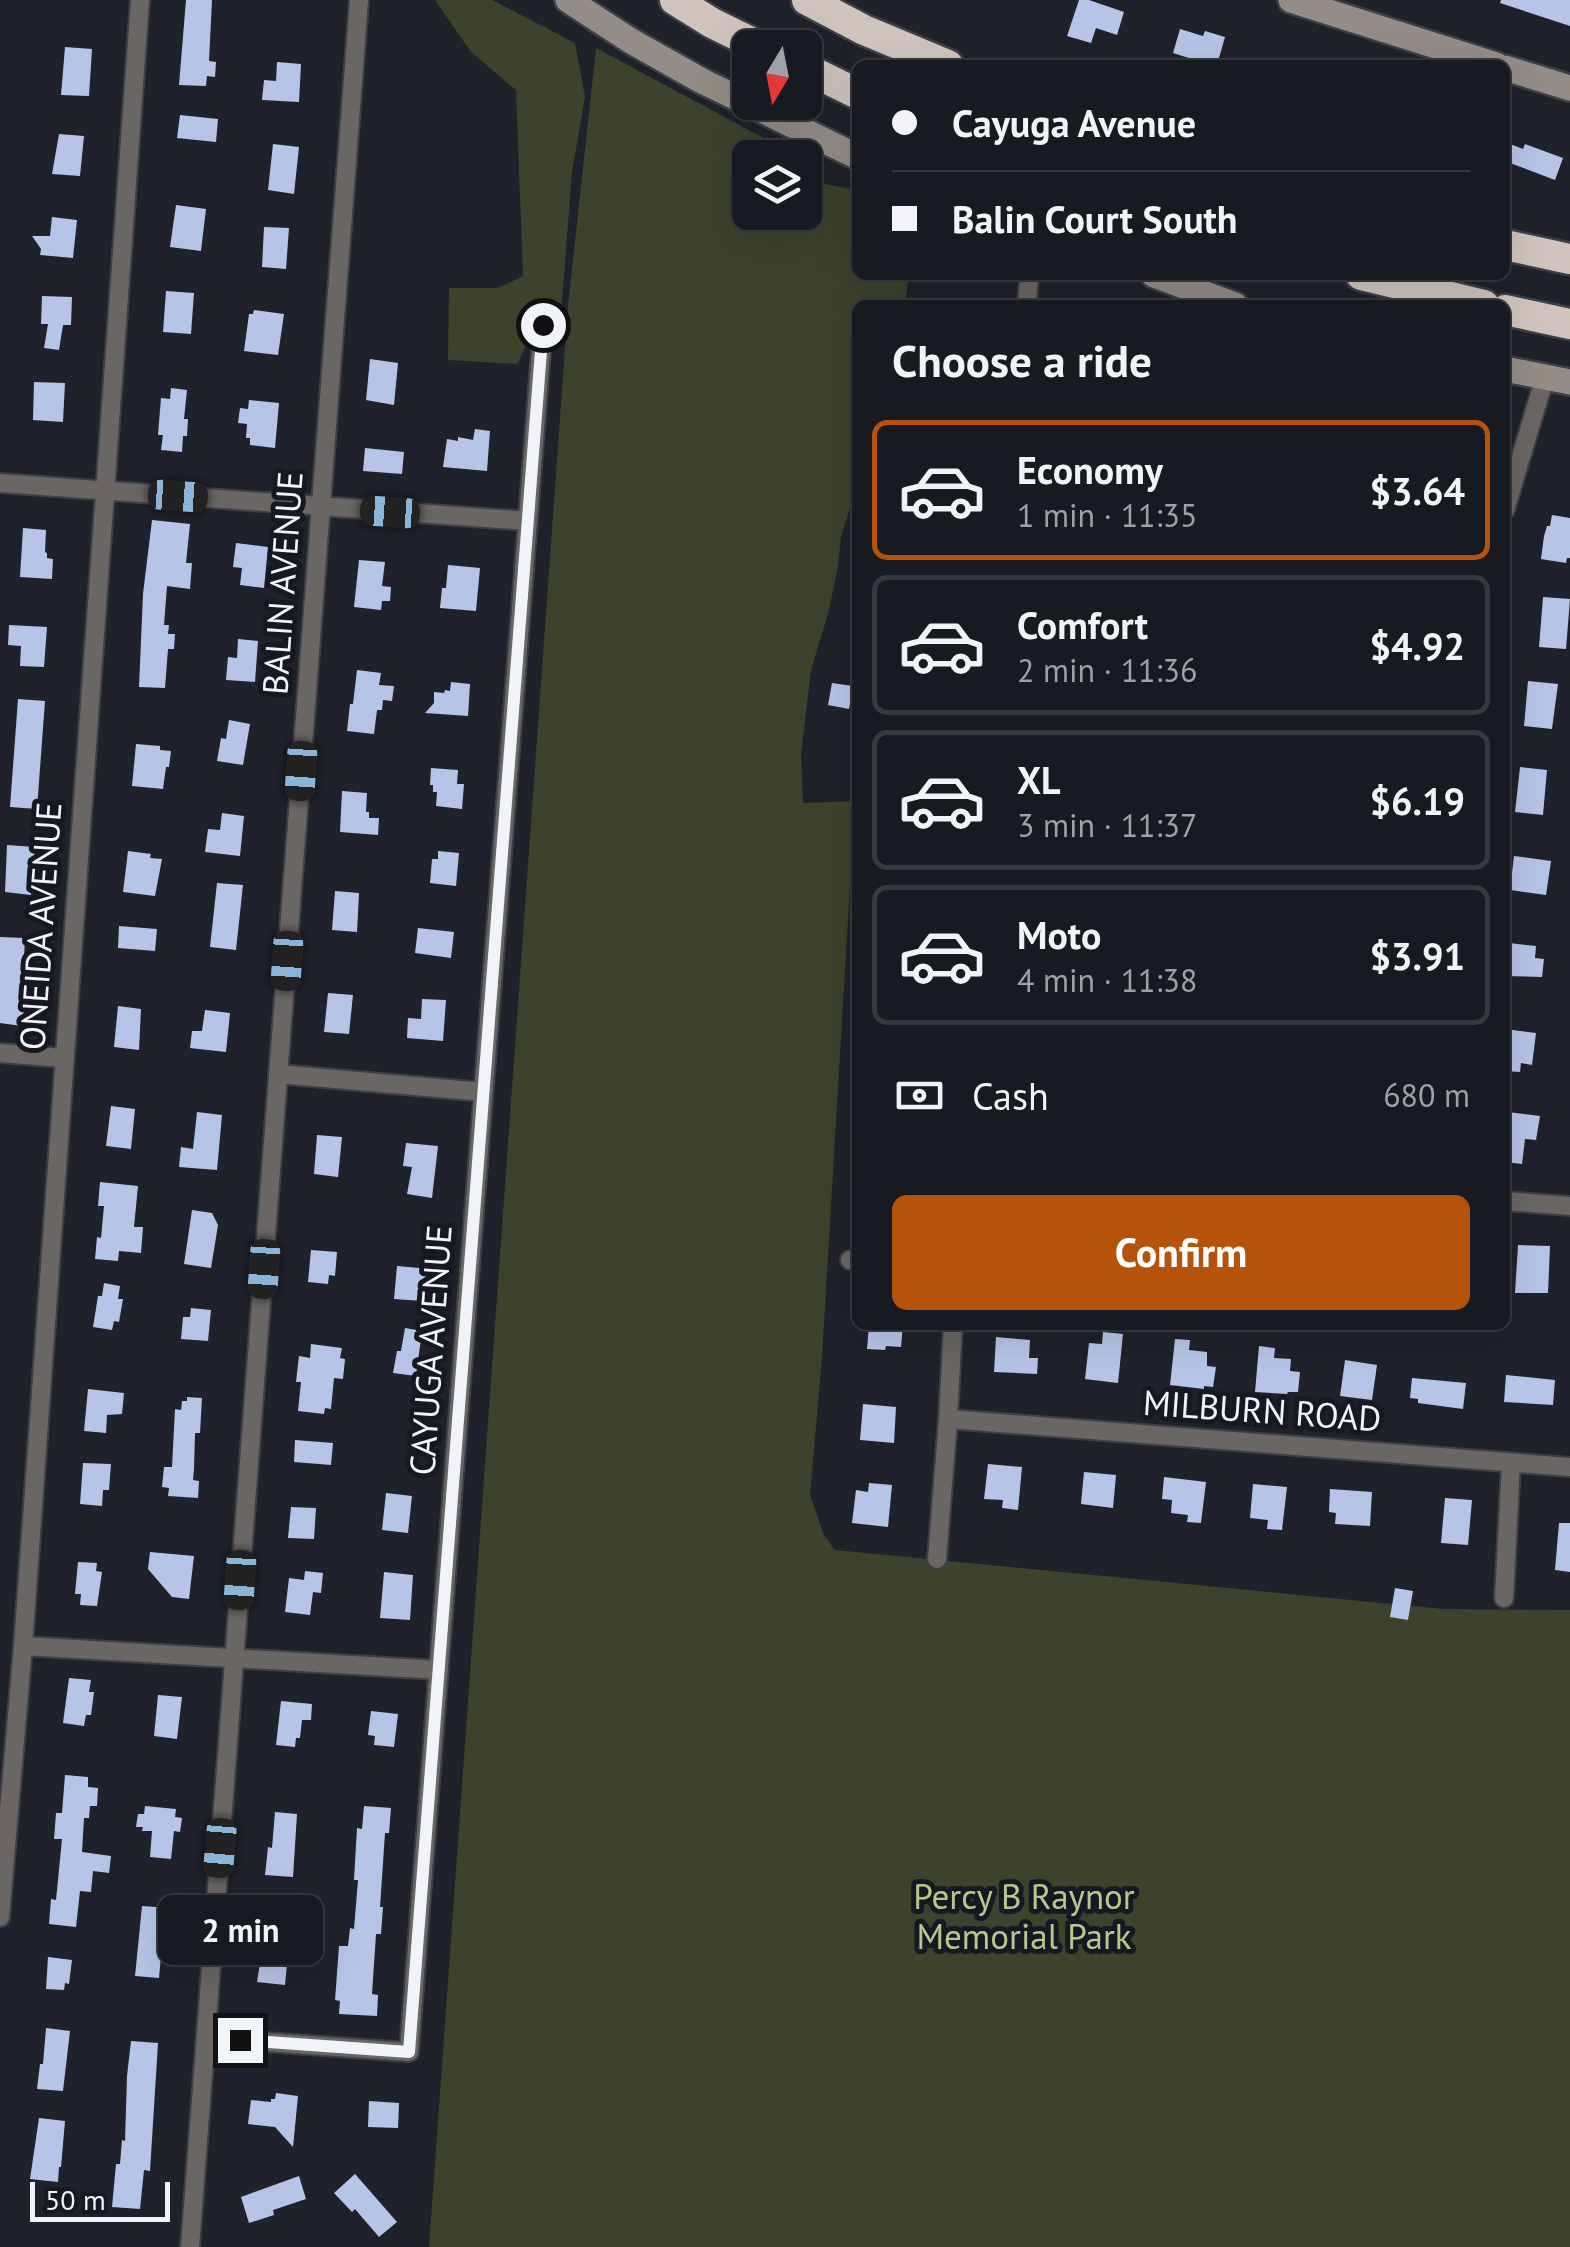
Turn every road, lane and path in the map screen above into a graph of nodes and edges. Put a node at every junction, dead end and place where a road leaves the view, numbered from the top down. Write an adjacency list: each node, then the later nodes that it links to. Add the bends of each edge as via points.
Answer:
1 (140, 0): 27 (street, ONEIDA AVENUE)
2 (359, 0): 29 (street, BALIN AVENUE)
3 (568, 0): 14 (street, via 702,81)
4 (676, 0): 7 (highway)
5 (807, 0): 8 (highway)
6 (1291, 0): 9 (street)
7 (732, 32)
8 (936, 60)
9 (1480, 60)
10 (1510, 70): 12 (street)
11 (822, 76): 13 (highway)
12 (1570, 88)
13 (852, 91)
14 (852, 155)
15 (1510, 246): 16 (highway)
16 (1570, 259)
17 (1168, 280): 19 (street)
18 (1382, 280): 20 (highway)
19 (1222, 300)
20 (1464, 300)
21 (1510, 311): 22 (highway)
22 (1570, 324)
23 (543, 325): 30 (street)
24 (1510, 371): 25 (street)
25 (1557, 379): 28 (street)
26 (0, 484): 27 (street)
27 (106, 491): 29 (street); 32 (street, ONEIDA AVENUE)
28 (1510, 497)
29 (321, 506): 30 (street); 33 (street, BALIN AVENUE)
30 (528, 521): 34 (street, CAYUGA AVENUE)
31 (0, 1053): 32 (street)
32 (63, 1058): 43 (street, ONEIDA AVENUE)
33 (278, 1074): 34 (street); 44 (street, BALIN AVENUE)
34 (484, 1092): 45 (street, CAYUGA AVENUE)
35 (1510, 1201): 36 (street)
36 (1570, 1206)
37 (953, 1330): 38 (street)
38 (948, 1419): 39 (street, MILBURN ROAD); 41 (street)
39 (1511, 1463): 40 (street, MILBURN ROAD); 42 (street)
40 (1570, 1467)
41 (936, 1559)
42 (1504, 1598)
43 (22, 1646): 44 (street); 46 (street, ONEIDA AVENUE)
44 (234, 1658): 45 (street); 47 (street, BALIN AVENUE)
45 (438, 1670): 47 (street, CAYUGA AVENUE, via 409,2052)
46 (0, 1917)
47 (206, 2038): 48 (street, BALIN AVENUE)
48 (190, 2247)

